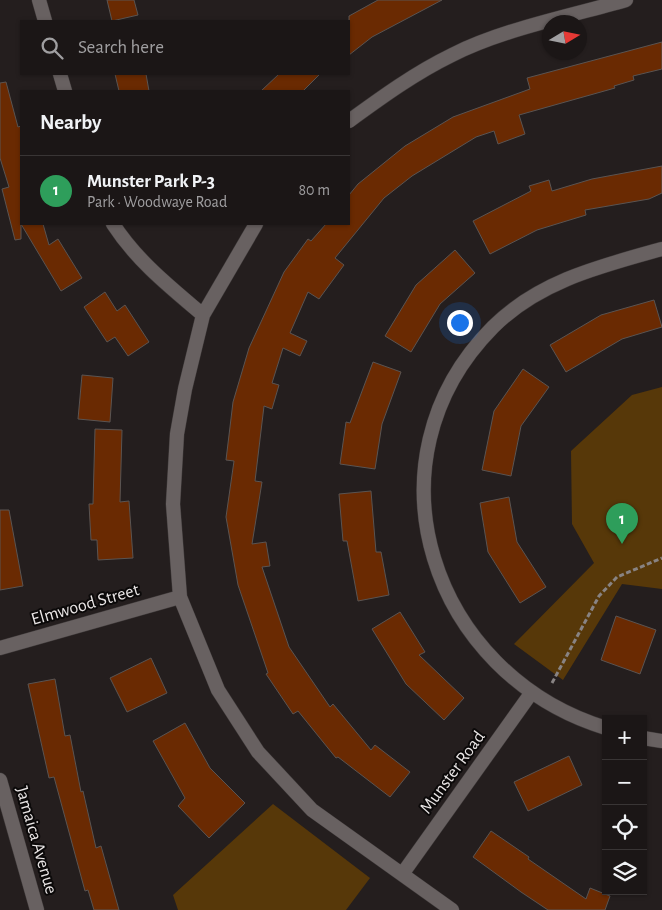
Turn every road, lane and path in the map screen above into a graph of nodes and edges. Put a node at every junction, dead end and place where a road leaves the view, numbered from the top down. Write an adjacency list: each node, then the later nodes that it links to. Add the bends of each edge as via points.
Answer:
1 (39, 0): 4 (street)
2 (626, 0): 3 (street)
3 (611, 2): 7 (street, via 453,54 405,81)
4 (45, 20)
5 (60, 75): 6 (street)
6 (65, 90)
7 (350, 120)
8 (114, 225): 11 (street, via 148,269)
9 (255, 225): 11 (street)
10 (662, 249): 15 (street, via 551,285 493,327 473,350 450,386 426,450 423,508 431,555 442,581 458,616 490,657)
11 (203, 316): 13 (street, via 177,434 173,504)
12 (662, 558): 15 (path, via 617,577 599,596)
13 (180, 597): 14 (street, Elmwood Street); 20 (street, via 218,690 258,752 312,810)
14 (0, 648)
15 (538, 696): 16 (street); 20 (street, Munster Road)
16 (602, 727)
17 (647, 739): 18 (street)
18 (662, 742)
19 (0, 780): 21 (street, Jamaica Avenue)
20 (403, 873): 22 (street)
21 (37, 910)
22 (452, 910)

